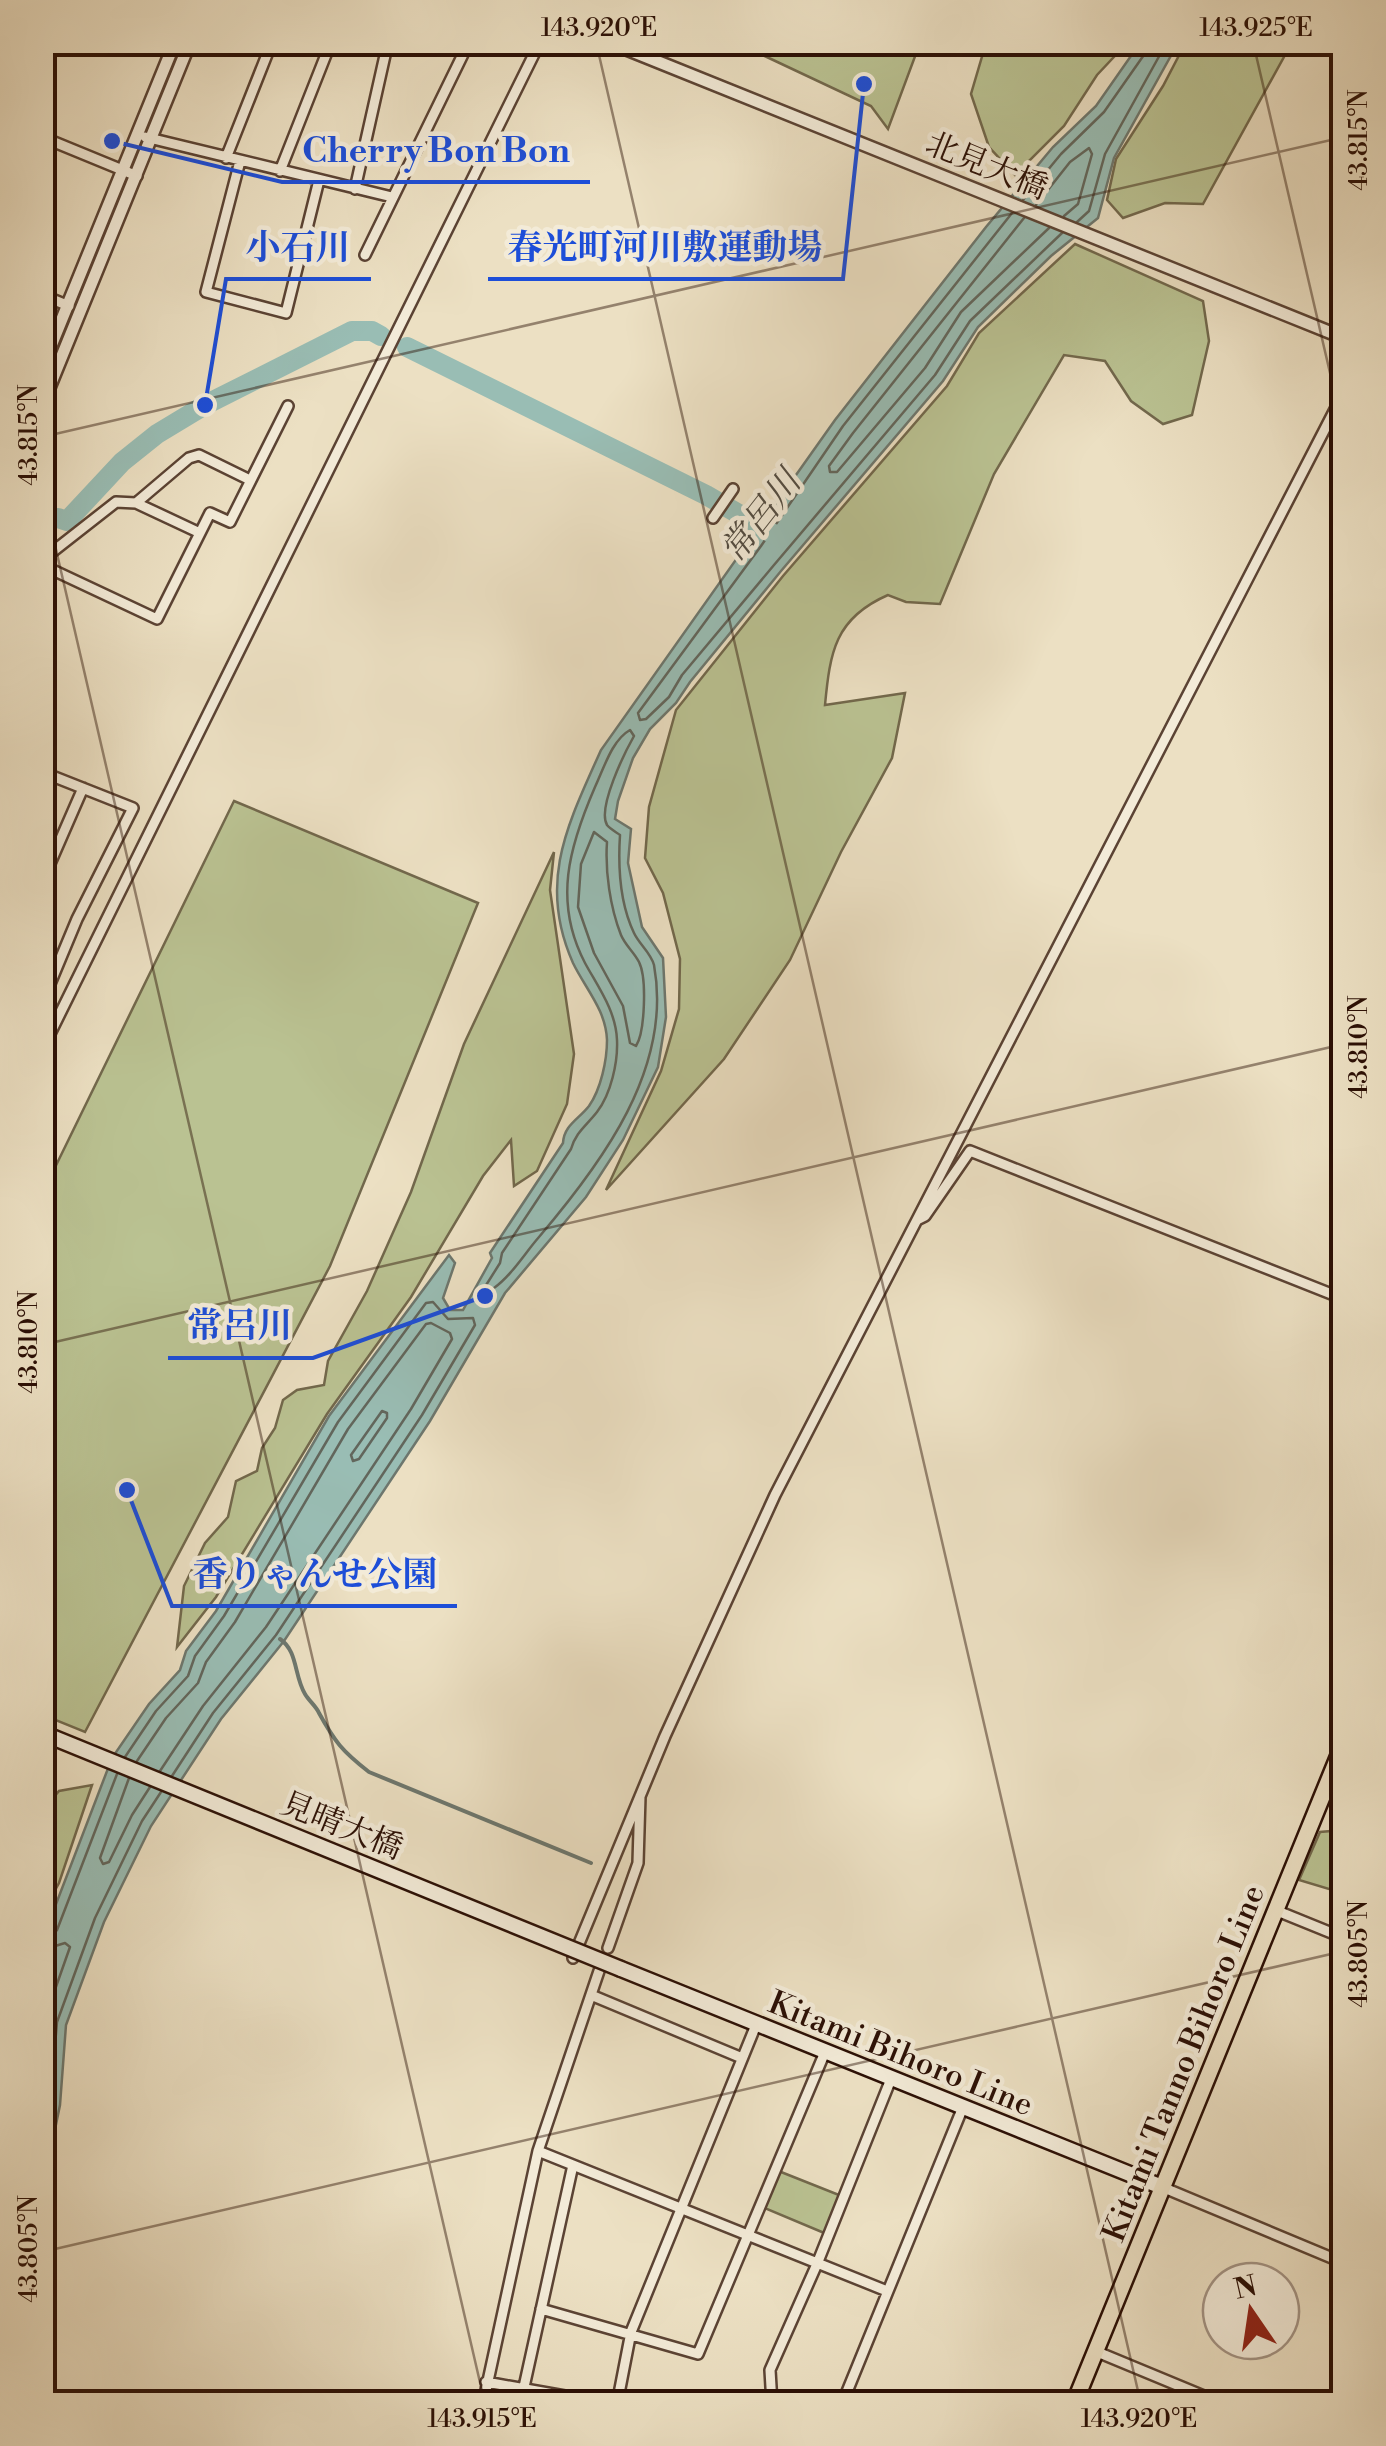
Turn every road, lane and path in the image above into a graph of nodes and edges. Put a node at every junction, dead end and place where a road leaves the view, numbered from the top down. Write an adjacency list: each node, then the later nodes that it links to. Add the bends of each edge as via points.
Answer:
1 (175, 42): 9 (street)
2 (190, 42): 11 (street)
3 (272, 42): 12 (street)
4 (331, 42): 15 (street)
5 (388, 42): 18 (street)
6 (469, 42): 19 (street)
7 (540, 42): 39 (street)
8 (609, 42): 24 (street, 北見大橋)
9 (138, 135): 11 (street); 14 (street)
10 (42, 137): 14 (street)
11 (152, 139): 12 (street); 16 (street)
12 (226, 158): 13 (street)
13 (240, 161): 15 (street); 17 (street, via 206,292 286,312)
14 (123, 170): 16 (street); 22 (street)
15 (280, 171): 17 (street)
16 (137, 176): 23 (street)
17 (319, 180): 18 (street)
18 (355, 189): 19 (street)
19 (392, 197): 20 (street)
20 (364, 254)
21 (42, 295): 22 (street)
22 (68, 306): 23 (street); 25 (street)
23 (81, 311): 27 (street)
24 (1344, 338)
25 (42, 368)
26 (1344, 392): 40 (street)
27 (42, 404)
28 (288, 406): 29 (street)
29 (250, 480): 31 (street, via 200,455); 33 (street, via 230,522 210,513)
30 (734, 490): 32 (street)
31 (136, 503): 33 (street); 34 (street, via 116,502)
32 (713, 518)
33 (200, 534): 34 (street, via 157,618)
34 (42, 563)
35 (42, 772): 36 (street)
36 (83, 788): 37 (street); 38 (street, via 133,808)
37 (42, 882)
38 (42, 1003)
39 (42, 1050)
40 (915, 1222): 41 (street, via 970,1151); 44 (street, via 738,1571)
41 (1344, 1299)
42 (42, 1732): 49 (main road, 見晴大橋, bridge)
43 (1344, 1743): 45 (main road, Kitami Tanno Bihoro Line)
44 (640, 1795): 47 (street, via 638,1863); 48 (street)
45 (1275, 1910): 46 (street); 59 (main road, Kitami Tanno Bihoro Line)
46 (1344, 1938)
47 (608, 1948)
48 (573, 1958)
49 (620, 1969): 52 (main road, Kitami Bihoro Line)
50 (599, 1971): 51 (street)
51 (591, 1995): 54 (street); 57 (street)
52 (756, 2024): 53 (main road, Kitami Bihoro Line); 54 (street)
53 (824, 2052): 55 (main road, Kitami Bihoro Line); 61 (street)
54 (742, 2058): 60 (street)
55 (891, 2079): 56 (main road, Kitami Bihoro Line); 62 (street)
56 (963, 2108): 59 (main road, Kitami Bihoro Line); 64 (street)
57 (538, 2150): 58 (street); 68 (street)
58 (574, 2164): 60 (street); 65 (street)
59 (1162, 2187): 63 (street); 67 (main road, Kitami Tanno Bihoro Line)
60 (682, 2208): 61 (street); 66 (street)
61 (750, 2236): 62 (street); 66 (street, via 698,2354)
62 (817, 2264): 64 (street); 74 (street, via 770,2370)
63 (1344, 2264)
64 (887, 2291): 75 (street)
65 (541, 2309): 66 (street); 69 (street)
66 (631, 2332): 73 (street)
67 (1095, 2351): 76 (main road, Kitami Tanno Bihoro Line); 77 (street)
68 (486, 2382): 69 (street); 71 (street)
69 (524, 2387): 70 (street)
70 (547, 2392): 72 (street); 73 (street)
71 (483, 2404)
72 (545, 2404)
73 (614, 2404)
74 (772, 2404)
75 (842, 2404)
76 (1074, 2404)
77 (1223, 2404)

